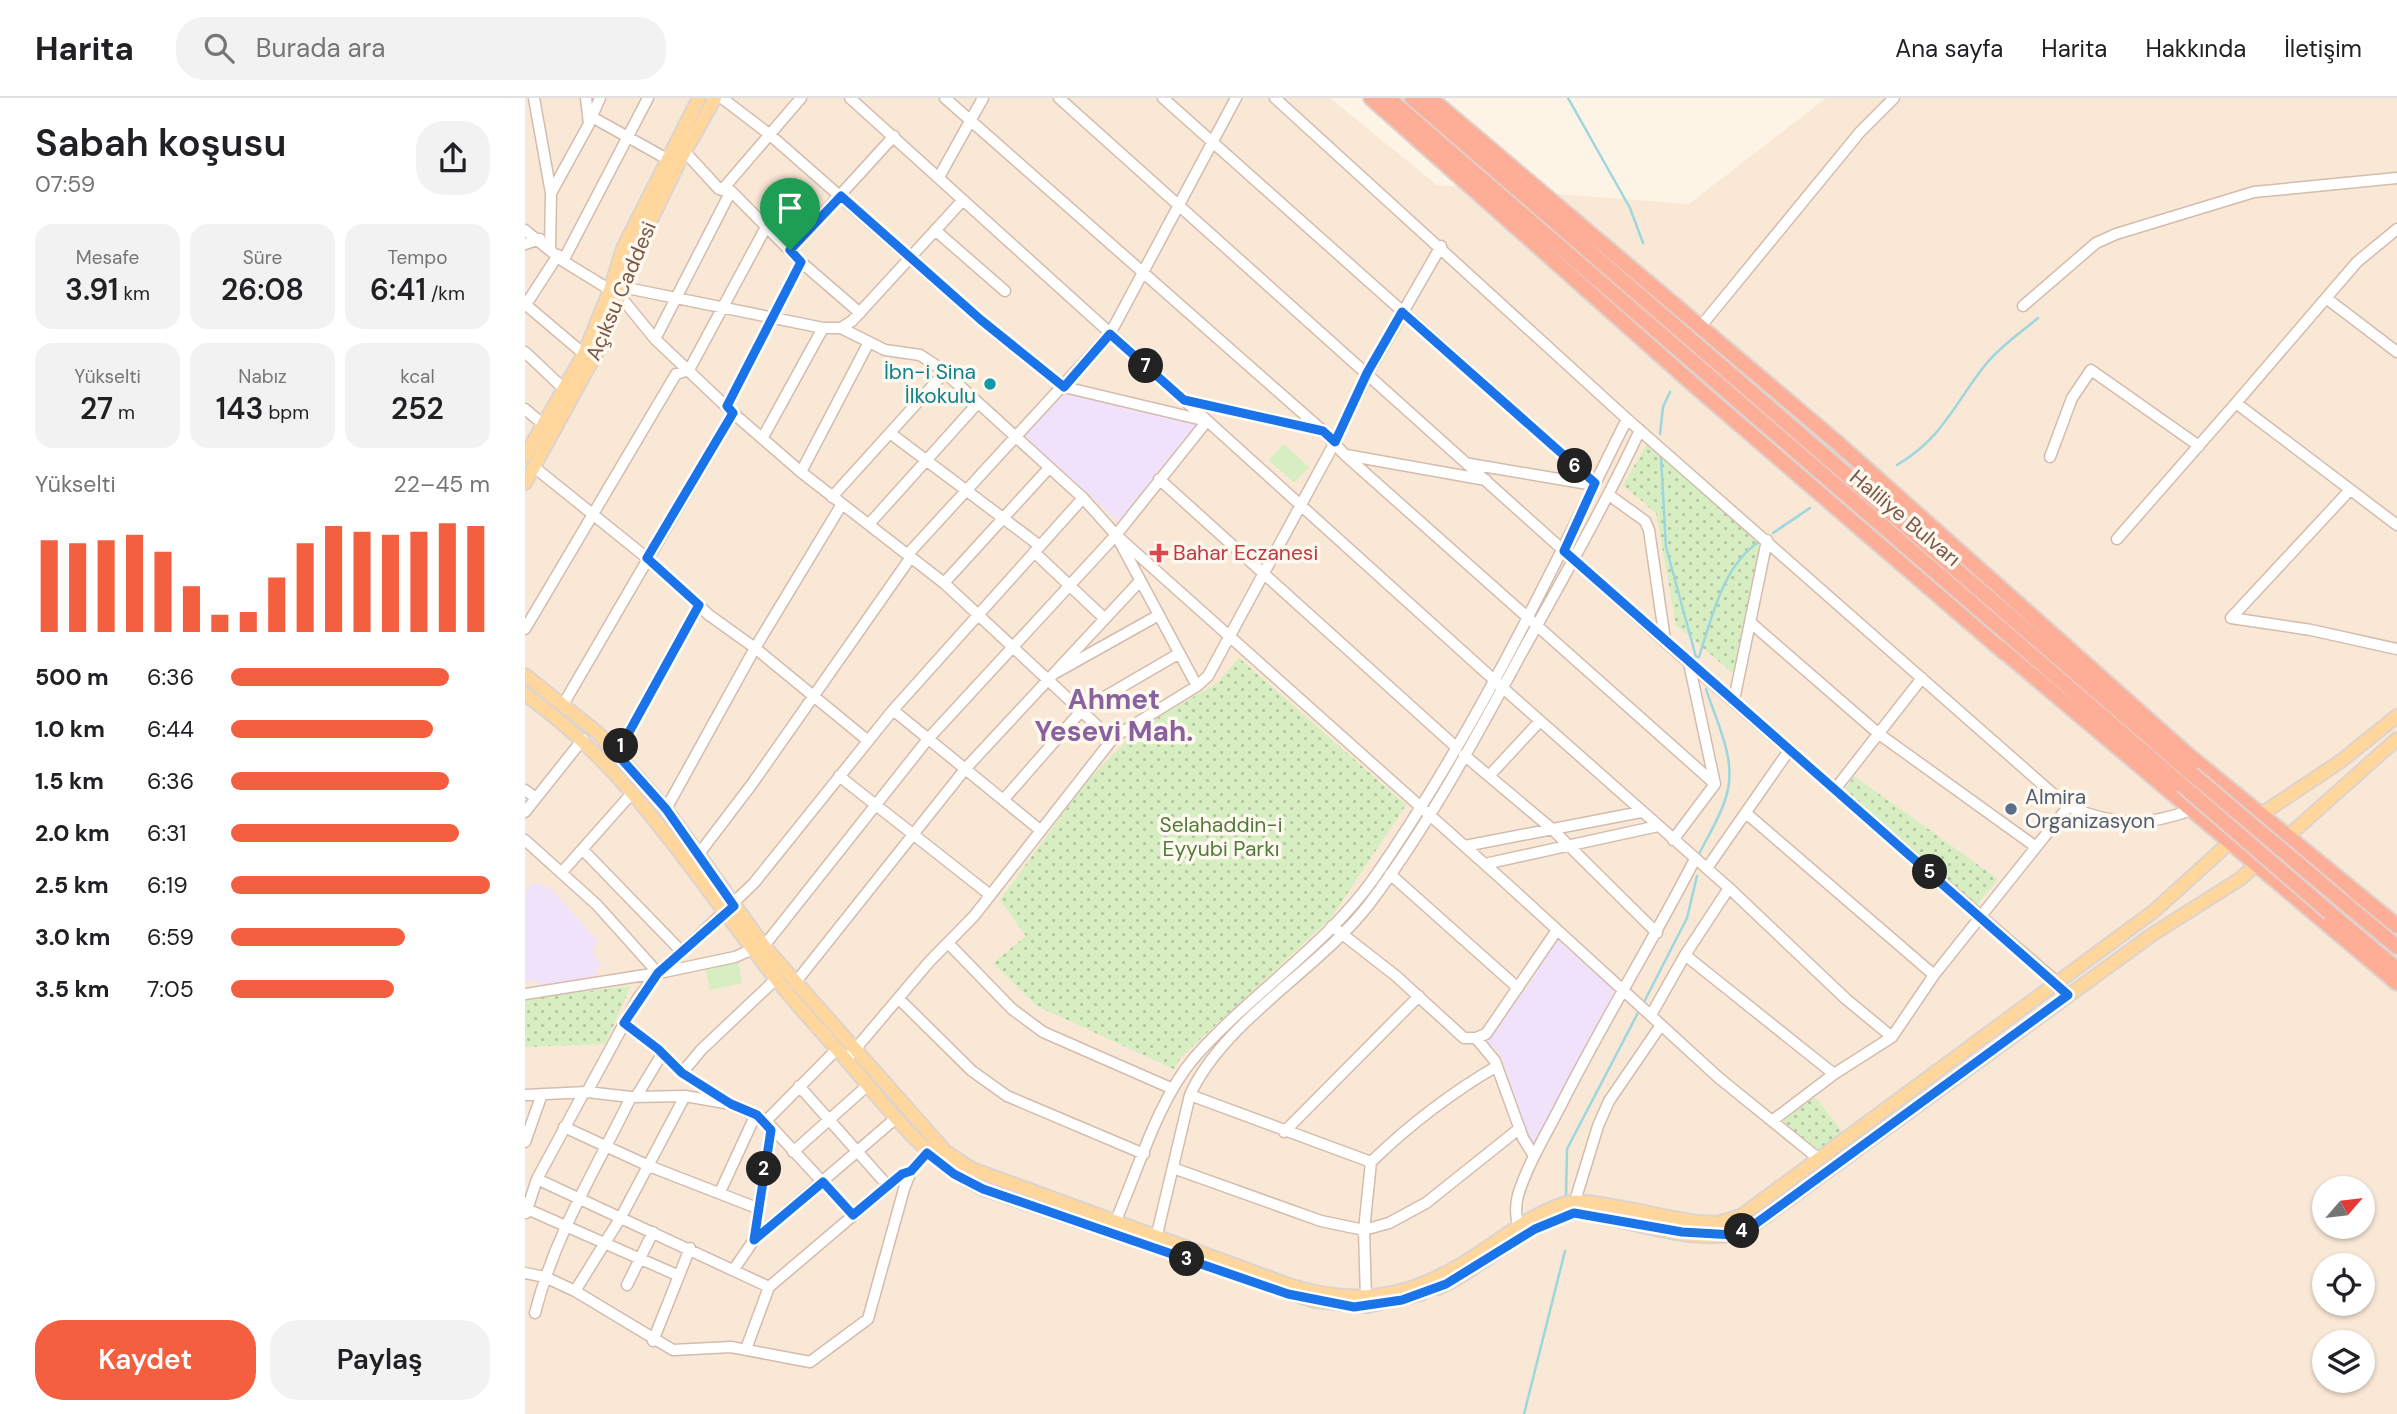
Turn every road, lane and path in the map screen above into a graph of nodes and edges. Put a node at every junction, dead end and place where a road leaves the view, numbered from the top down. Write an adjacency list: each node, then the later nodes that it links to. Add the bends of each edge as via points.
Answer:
1 (534, 98): 23 (street)
2 (586, 98): 22 (street)
3 (600, 98): 22 (street)
4 (648, 98): 27 (street)
5 (699, 98): 30 (main road, Açıksu Caddesi)
6 (715, 98): 29 (main road, Açıksu Caddesi)
7 (722, 98): 25 (street)
8 (801, 98): 25 (street)
9 (850, 98): 26 (street)
10 (945, 98): 21 (street)
11 (982, 98): 21 (street)
12 (1059, 98): 37 (street)
13 (1163, 98): 28 (street)
14 (1236, 98): 28 (street)
15 (1275, 98): 45 (street)
16 (1371, 98): 50 (highway)
17 (1388, 98): 73 (highway, Haliliye Bulvarı)
18 (1412, 98): 69 (highway, Haliliye Bulvarı)
19 (1430, 98): 38 (highway)
20 (1894, 98): 63 (street, via 1860,132)
21 (971, 120): 31 (street); 52 (street)
22 (590, 121): 27 (street); 34 (street)
23 (537, 130): 24 (street); 34 (street)
24 (525, 132)
25 (769, 134): 33 (street); 35 (street)
26 (894, 136): 31 (street); 35 (street)
27 (627, 137): 30 (street); 49 (street)
28 (1212, 141): 37 (street); 60 (street)
29 (685, 152): 33 (street); 53 (main road, Açıksu Caddesi)
30 (667, 159): 53 (main road, Açıksu Caddesi, via 623,248)
31 (939, 177): 36 (street)
32 (2397, 178): 58 (street, via 2254,192 2116,234 2096,243)
33 (726, 190): 39 (street); 55 (street)
34 (551, 193): 46 (street)
35 (841, 196): 47 (street); 48 (street)
36 (963, 200): 42 (street); 66 (street)
37 (1178, 205): 52 (street); 76 (street)
38 (1574, 220): 63 (highway); 69 (highway)
39 (766, 227): 47 (street); 59 (street)
40 (2397, 229): 56 (street, via 2357,262)
41 (525, 230): 43 (street)
42 (935, 230): 48 (street); 54 (street)
43 (540, 239): 44 (street); 46 (street)
44 (525, 244)
45 (1441, 246): 60 (street); 84 (street)
46 (550, 248): 49 (street)
47 (790, 250): 51 (street)
48 (909, 257): 61 (street); 77 (street)
49 (560, 258): 53 (street); 57 (street)
50 (1554, 258): 73 (highway); 144 (highway)
51 (801, 262): 61 (street); 62 (street)
52 (1141, 272): 66 (street); 88 (street)
53 (618, 291): 55 (street); 67 (street); 72 (main road, Açıksu Caddesi); 99 (main road, Açıksu Caddesi, via 604,339)
54 (1005, 291)
55 (675, 296): 59 (street); 67 (street)
56 (2326, 298): 71 (street); 80 (street)
57 (525, 305): 72 (street)
58 (2023, 306)
59 (724, 307): 62 (street); 74 (street)
60 (1402, 312): 76 (street); 105 (street)
61 (860, 313): 65 (street)
62 (773, 317): 64 (street); 83 (street)
63 (1701, 326): 131 (highway)
64 (823, 328): 65 (street); 90 (street)
65 (841, 328): 68 (street)
66 (1110, 334): 77 (street); 79 (street)
67 (655, 339): 74 (street)
68 (869, 342): 75 (street, via 885,350 921,355); 101 (street)
69 (1693, 342): 114 (highway, Haliliye Bulvarı)
70 (525, 352): 78 (street)
71 (2397, 352)
72 (584, 354): 78 (main road, Açıksu Caddesi)
73 (1683, 356): 118 (highway, Haliliye Bulvarı)
74 (689, 370): 83 (street); 113 (street, via 676,374)
75 (945, 372): 81 (street); 89 (street)
76 (1367, 373): 92 (street); 98 (street)
77 (1064, 387): 85 (street); 91 (street)
78 (564, 389): 86 (main road, Açıksu Caddesi)
79 (1184, 400): 85 (street); 88 (street)
80 (2236, 403): 93 (street); 107 (street)
81 (977, 404): 91 (street); 97 (street)
82 (525, 409): 86 (street)
83 (730, 409): 90 (street); 125 (street)
84 (1627, 419): 87 (street); 105 (street)
85 (1207, 421): 102 (street); 112 (street)
86 (544, 425): 95 (main road, Açıksu Caddesi)
87 (1640, 430): 108 (street); 121 (street)
88 (1323, 431): 92 (street)
89 (890, 433): 97 (street); 109 (street)
90 (763, 437): 101 (street)
91 (1015, 438): 100 (street); 106 (street)
92 (1335, 442): 94 (street); 112 (street)
93 (2199, 446): 96 (street, via 2091,370 2068,407); 120 (street)
94 (1345, 455): 103 (street); 136 (street)
95 (525, 456)
96 (2050, 457)
97 (927, 460): 106 (street); 116 (street)
98 (1469, 464): 103 (street); 105 (street)
99 (534, 467): 104 (main road, Açıksu Caddesi); 113 (street)
100 (1049, 468): 110 (street); 115 (street)
101 (801, 472): 109 (street)
102 (1159, 480): 119 (street); 127 (street)
103 (1487, 480): 123 (street)
104 (525, 483)
105 (1595, 484): 123 (street)
106 (966, 491): 115 (street); 124 (street)
107 (2349, 491): 117 (street); 143 (street, via 2231,618)
108 (1609, 495): 126 (street); 140 (street, via 1645,521 1649,530)
109 (832, 497): 111 (street)
110 (1083, 498): 119 (street); 122 (street)
111 (842, 504): 116 (street); 142 (street)
112 (1299, 504): 127 (street); 150 (street)
113 (593, 516): 125 (street); 138 (street)
114 (1895, 516): 131 (highway); 173 (highway, Haliliye Bulvarı)
115 (1002, 517): 122 (street); 129 (street)
116 (870, 523): 124 (street)
117 (2397, 525)
118 (1881, 527): 144 (highway); 173 (highway, Haliliye Bulvarı)
119 (1116, 535): 128 (street); 130 (street); 139 (street)
120 (2117, 539)
121 (1767, 540): 137 (street); 149 (street)
122 (1037, 549): 130 (street); 133 (street)
123 (1564, 551): 126 (street); 136 (street)
124 (909, 555): 129 (street); 153 (street)
125 (647, 558): 132 (street); 155 (street)
126 (1574, 558): 136 (street); 140 (street)
127 (1264, 573): 139 (street); 166 (street)
128 (1140, 581): 134 (street); 135 (street)
129 (944, 583): 133 (street)
130 (1070, 585): 135 (street); 141 (street)
131 (1997, 586): 189 (highway)
132 (699, 605): 142 (street); 168 (street)
133 (979, 613): 141 (street); 156 (street)
134 (1157, 616): 145 (street); 148 (street)
135 (1104, 618): 148 (street)
136 (1534, 622): 150 (street); 174 (street)
137 (1750, 622): 154 (street); 160 (street)
138 (525, 629)
139 (1230, 636): 151 (street); 180 (street)
140 (1665, 640): 146 (street)
141 (1012, 646): 148 (street); 163 (street)
142 (755, 648): 153 (street); 183 (street)
143 (2397, 649)
144 (2005, 653): 184 (highway)
145 (1178, 654): 151 (street); 157 (street)
146 (1689, 663): 154 (street); 174 (street)
147 (525, 675): 155 (main road)
148 (1048, 677): 157 (street); 170 (street)
149 (1922, 678): 160 (street); 182 (street)
150 (1499, 684): 159 (street); 166 (street); 169 (street)
151 (1197, 687): 161 (street)
152 (525, 694): 162 (main road)
153 (813, 696): 165 (street); 202 (street)
154 (1734, 700): 167 (street)
155 (564, 703): 168 (main road)
156 (893, 710): 163 (street); 165 (street)
157 (1081, 710): 161 (street); 179 (street)
158 (2397, 716): 189 (main road, via 2341,761)
159 (1540, 722): 172 (street); 185 (street)
160 (1879, 734): 175 (street); 200 (street)
161 (1114, 737): 192 (street)
162 (583, 739): 177 (main road); 178 (street)
163 (928, 739): 170 (street); 181 (street)
164 (2397, 739): 194 (main road)
165 (867, 740): 171 (street)
166 (1456, 747): 180 (street)
167 (1790, 750): 175 (street); 187 (street)
168 (617, 754): 183 (main road)
169 (1464, 755): 172 (street); 188 (street)
170 (966, 768): 179 (street); 193 (street)
171 (839, 776): 181 (street); 211 (street)
172 (1489, 776): 191 (street)
173 (2187, 779): 220 (highway, Haliliye Bulvarı, bridge); 223 (highway, Haliliye Bulvarı, bridge)
174 (1715, 784): 196 (street)
175 (1836, 788): 212 (street)
176 (525, 790): 178 (street)
177 (633, 792): 201 (street); 211 (main road)
178 (536, 798): 186 (street)
179 (1004, 799): 192 (street)
180 (1418, 806): 188 (street); 213 (street, via 1373,880)
181 (877, 807): 193 (street); 219 (street)
182 (2068, 807): 184 (street, via 2125,823 2164,820); 200 (street)
183 (666, 809): 202 (main road)
184 (2190, 810): 197 (highway)
185 (1641, 812): 190 (street); 191 (street)
186 (525, 813)
187 (1747, 813): 206 (street); 225 (street)
188 (1429, 815): 198 (street); 208 (street)
189 (2260, 815): 194 (highway); 197 (main road)
190 (1658, 826): 196 (street); 199 (street)
191 (1552, 829): 198 (street); 199 (street)
192 (1040, 830): 210 (street)
193 (915, 835): 210 (street); 227 (street)
194 (2288, 837): 205 (main road); 214 (highway)
195 (525, 840): 207 (street)
196 (1673, 840): 203 (street)
197 (2230, 842): 205 (highway); 229 (main road, via 2173,896)
198 (1465, 846): 204 (street)
199 (1568, 846): 204 (street); 216 (street)
200 (2036, 847): 212 (street)
201 (583, 850): 207 (street); 221 (street)
202 (698, 855): 211 (main road)
203 (1695, 859): 206 (street); 216 (street)
204 (1485, 864): 215 (street)
205 (2257, 866): 228 (highway); 233 (main road)
206 (1707, 868): 209 (street)
207 (562, 872): 224 (street)
208 (1390, 874): 217 (street); 230 (street)
209 (1729, 888): 222 (street); 239 (street)
210 (989, 894): 218 (street)
211 (730, 910): 219 (main road); 221 (street)
212 (1982, 917): 225 (street); 229 (street)
213 (1332, 926): 217 (street); 249 (street, via 1193,1059)
214 (2397, 926)
215 (1557, 930): 230 (street); 231 (street)
216 (1657, 933): 231 (street)
217 (1343, 935): 234 (street); 253 (street, via 1229,1040)
218 (948, 943): 235 (street); 249 (street, via 1012,1010 1043,1032)
219 (759, 947): 224 (street, via 735,957); 226 (main road); 227 (main road)
220 (2397, 947)
221 (682, 952): 224 (street)
222 (1685, 955): 236 (street); 246 (street)
223 (2397, 969)
224 (658, 973): 232 (street); 237 (street)
225 (1934, 975): 239 (street)
226 (776, 979): 241 (main road); 245 (street)
227 (795, 983): 243 (main road)
228 (2397, 983)
229 (2059, 984): 233 (street); 271 (main road)
230 (1518, 988): 240 (street, via 1486,1034)
231 (1626, 992): 236 (street); 270 (street)
232 (525, 994)
233 (2068, 995): 268 (main road, via 1747,1230 1734,1235 1682,1232 1574,1213 1535,1229 1446,1284 1368,1306 1334,1305 1288,1294 983,1189)
234 (1419, 996): 240 (street, via 1464,1038); 263 (street)
235 (899, 999): 243 (street); 269 (street, via 972,1071 1007,1097)
236 (1649, 1013): 238 (street)
237 (624, 1023): 242 (street); 250 (street)
238 (1661, 1025): 259 (street); 282 (street, via 1609,1101)
239 (1892, 1037): 246 (street)
240 (1476, 1038): 244 (street)
241 (837, 1049): 243 (main road); 248 (street)
242 (663, 1054): 245 (street); 255 (street)
243 (850, 1055): 247 (main road); 287 (main road, via 946,1152 972,1169)
244 (1497, 1066): 262 (street); 272 (street, via 1461,1087)
245 (682, 1073): 256 (street)
246 (1833, 1074): 259 (street)
247 (868, 1085): 257 (main road); 258 (street)
248 (799, 1086): 258 (street); 260 (street)
249 (1173, 1088): 269 (street)
250 (585, 1093): 251 (street); 255 (street); 261 (street)
251 (542, 1094): 252 (street); 264 (street)
252 (525, 1095)
253 (1190, 1095): 263 (street); 274 (street)
254 (685, 1096): 255 (street); 256 (street); 273 (street)
255 (633, 1097): 265 (street)
256 (731, 1104): 260 (street)
257 (895, 1118): 267 (street); 268 (main road)
258 (829, 1119): 266 (street); 267 (street)
259 (1772, 1121): 271 (street)
260 (765, 1122): 266 (street); 279 (street); 283 (street)
261 (564, 1126): 265 (street); 276 (street)
262 (1520, 1128): 270 (street); 290 (street, via 1426,1203 1389,1223)
263 (1284, 1132): 272 (street)
264 (525, 1142)
265 (607, 1146): 273 (street); 280 (street)
266 (793, 1152): 277 (street)
267 (858, 1152): 277 (street); 278 (street)
268 (927, 1153): 275 (street)
269 (1144, 1154): 287 (street)
270 (1534, 1156): 289 (street, via 1518,1195)
271 (1819, 1159): 282 (main road, via 1741,1216 1717,1223 1662,1218)
272 (1371, 1162): 290 (street)
273 (649, 1166): 279 (street); 286 (street)
274 (1173, 1168): 290 (street, via 1321,1221); 292 (street)
275 (911, 1171): 278 (street); 307 (street, via 868,1319 810,1362)
276 (537, 1179): 280 (street); 281 (street)
277 (823, 1182): 285 (street); 293 (street)
278 (888, 1186): 285 (street)
279 (720, 1192): 283 (street)
280 (579, 1195): 286 (street); 288 (street)
281 (528, 1197): 284 (street)
282 (1575, 1200): 289 (main road)
283 (757, 1208): 293 (street)
284 (526, 1212): 288 (street)
285 (853, 1215): 302 (street)
286 (621, 1217): 291 (street); 294 (street)
287 (1116, 1220): 292 (main road)
288 (565, 1224): 294 (street); 300 (street)
289 (1518, 1227): 304 (main road, via 1444,1277)
290 (1364, 1230): 304 (street)
291 (653, 1232): 295 (street); 296 (street)
292 (1157, 1234): 304 (main road, via 1302,1289)
293 (754, 1240): 297 (street)
294 (603, 1242): 296 (street); 303 (street)
295 (689, 1248): 297 (street); 299 (street)
296 (639, 1260): 299 (street); 301 (street)
297 (734, 1269): 302 (street)
298 (525, 1273): 300 (street)
299 (677, 1275): 306 (street)
300 (545, 1277): 303 (street); 305 (street)
301 (627, 1285)
302 (769, 1287): 307 (street)
303 (575, 1291): 306 (street)
304 (1366, 1298)
305 (535, 1313)
306 (653, 1340): 307 (street, via 673,1350)
307 (746, 1349)

